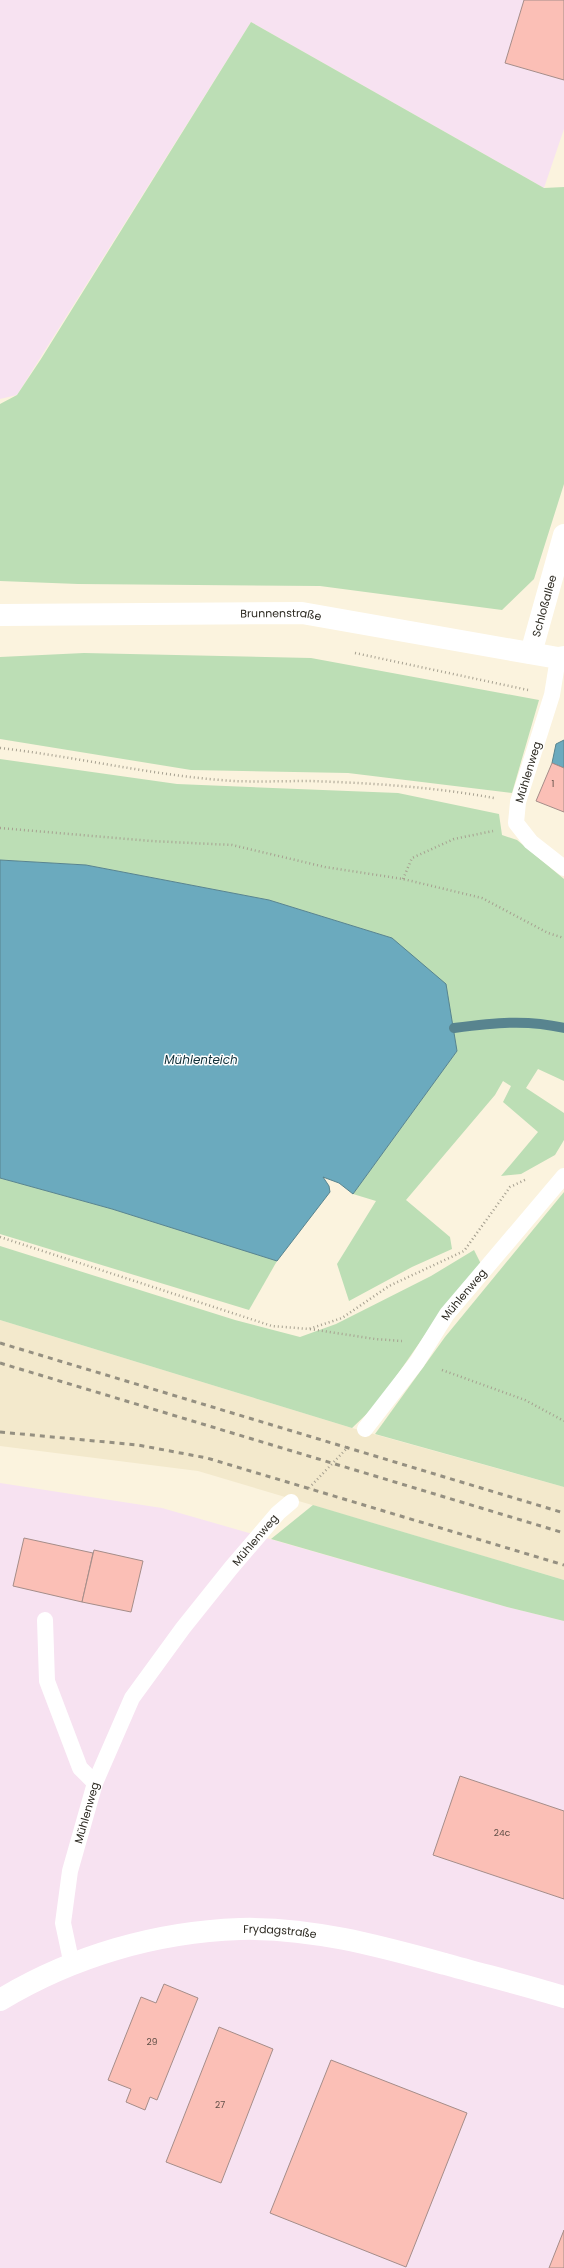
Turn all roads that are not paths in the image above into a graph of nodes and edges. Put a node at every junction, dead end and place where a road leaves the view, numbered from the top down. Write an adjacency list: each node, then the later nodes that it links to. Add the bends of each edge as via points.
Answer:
1 (564, 535): 3 (street, Schloßallee)
2 (0, 615): 3 (street, Brunnenstraße, via 302,613)
3 (531, 654): 4 (street, Brunnenstraße)
4 (562, 659): 5 (lane, Mühlenweg, via 518,802 516,823 531,842)
5 (564, 868)
6 (563, 1177): 7 (lane, Mühlenweg, via 447,1314 417,1362)
7 (365, 1428)
8 (291, 1502): 10 (lane, Mühlenweg, via 278,1513 231,1568 132,1698)
9 (45, 1620): 10 (lane, via 47,1681 80,1768)
10 (95, 1783): 11 (lane, Mühlenweg, via 70,1871 63,1923)
11 (72, 1965): 12 (street, Frydagstraße, via 129,1944 183,1934 241,1929 304,1933 356,1941); 13 (street, Frydagstraße)
12 (564, 1997)
13 (0, 2000)

